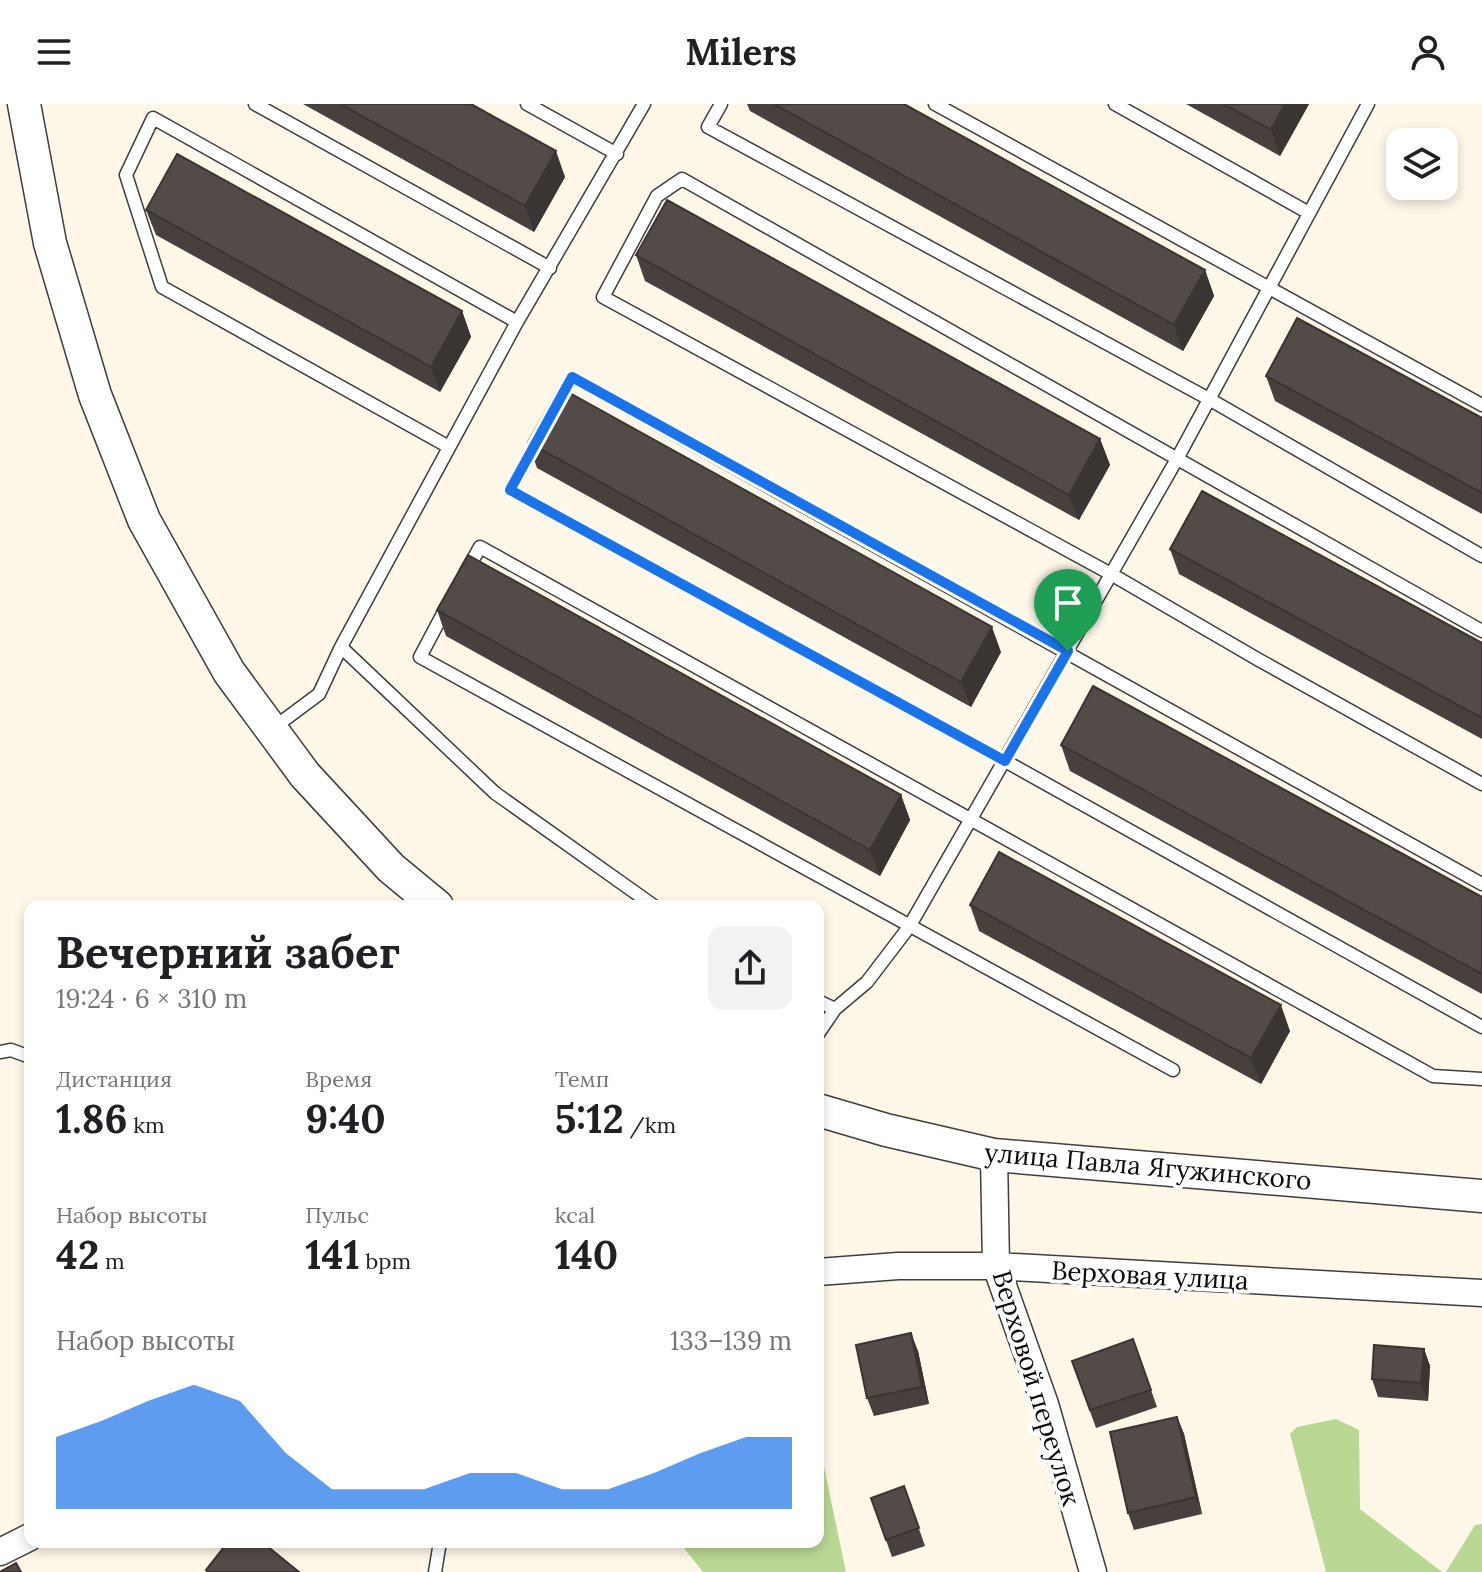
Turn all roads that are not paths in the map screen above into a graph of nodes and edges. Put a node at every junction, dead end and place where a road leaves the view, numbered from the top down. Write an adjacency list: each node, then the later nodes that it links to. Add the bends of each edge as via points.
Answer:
1 (24, 104): 25 (street, via 50,243 95,395 130,485 144,520 229,672)
2 (255, 104): 11 (lane)
3 (527, 104): 9 (lane)
4 (644, 104): 9 (lane)
5 (721, 104): 14 (lane, via 708,127)
6 (935, 104): 12 (lane)
7 (1115, 104): 10 (lane)
8 (1368, 104): 10 (lane)
9 (617, 154): 11 (lane)
10 (1309, 213): 12 (lane)
11 (550, 268): 13 (lane)
12 (1268, 289): 14 (lane); 15 (lane)
13 (517, 322): 18 (lane); 18 (lane, via 153,118 126,175 162,287)
14 (1209, 399): 19 (lane); 20 (lane)
15 (1482, 405)
16 (551, 415): 24 (lane, via 572,377)
17 (544, 427): 26 (lane, via 510,490)
18 (449, 447): 23 (lane)
19 (1177, 459): 21 (lane); 21 (lane, via 682,179 657,196 603,297); 22 (lane)
20 (1482, 556)
21 (1111, 574): 24 (lane); 27 (lane)
22 (1482, 631)
23 (341, 647): 25 (lane, via 319,694); 31 (lane, via 495,793)
24 (1068, 651): 26 (lane); 29 (lane)
25 (271, 730): 30 (street, via 391,868)
26 (1005, 761): 28 (lane); 36 (lane)
27 (1482, 784)
28 (972, 819): 32 (lane); 32 (lane, via 480,547 420,657); 40 (lane, via 1433,1076)
29 (1482, 884)
30 (430, 900)
31 (646, 900)
32 (909, 927): 34 (lane, via 867,982); 39 (lane)
33 (824, 1004): 34 (lane)
34 (835, 1009): 35 (lane)
35 (824, 1025)
36 (1482, 1027)
37 (0, 1052): 38 (lane)
38 (24, 1055)
39 (1173, 1070)
40 (1482, 1079)
41 (824, 1112): 42 (street, улица Павла Ягужинского)
42 (994, 1155): 43 (street, улица Павла Ягужинского); 44 (street, Верховой переулок)
43 (1482, 1196)
44 (996, 1266): 45 (street, Верховая улица); 46 (street, Верховая улица); 51 (street, Верховой переулок, via 1045,1404)
45 (824, 1272)
46 (1482, 1293)
47 (24, 1540): 49 (street)
48 (439, 1548): 50 (lane)
49 (0, 1552)
50 (435, 1572)
51 (1093, 1572)

